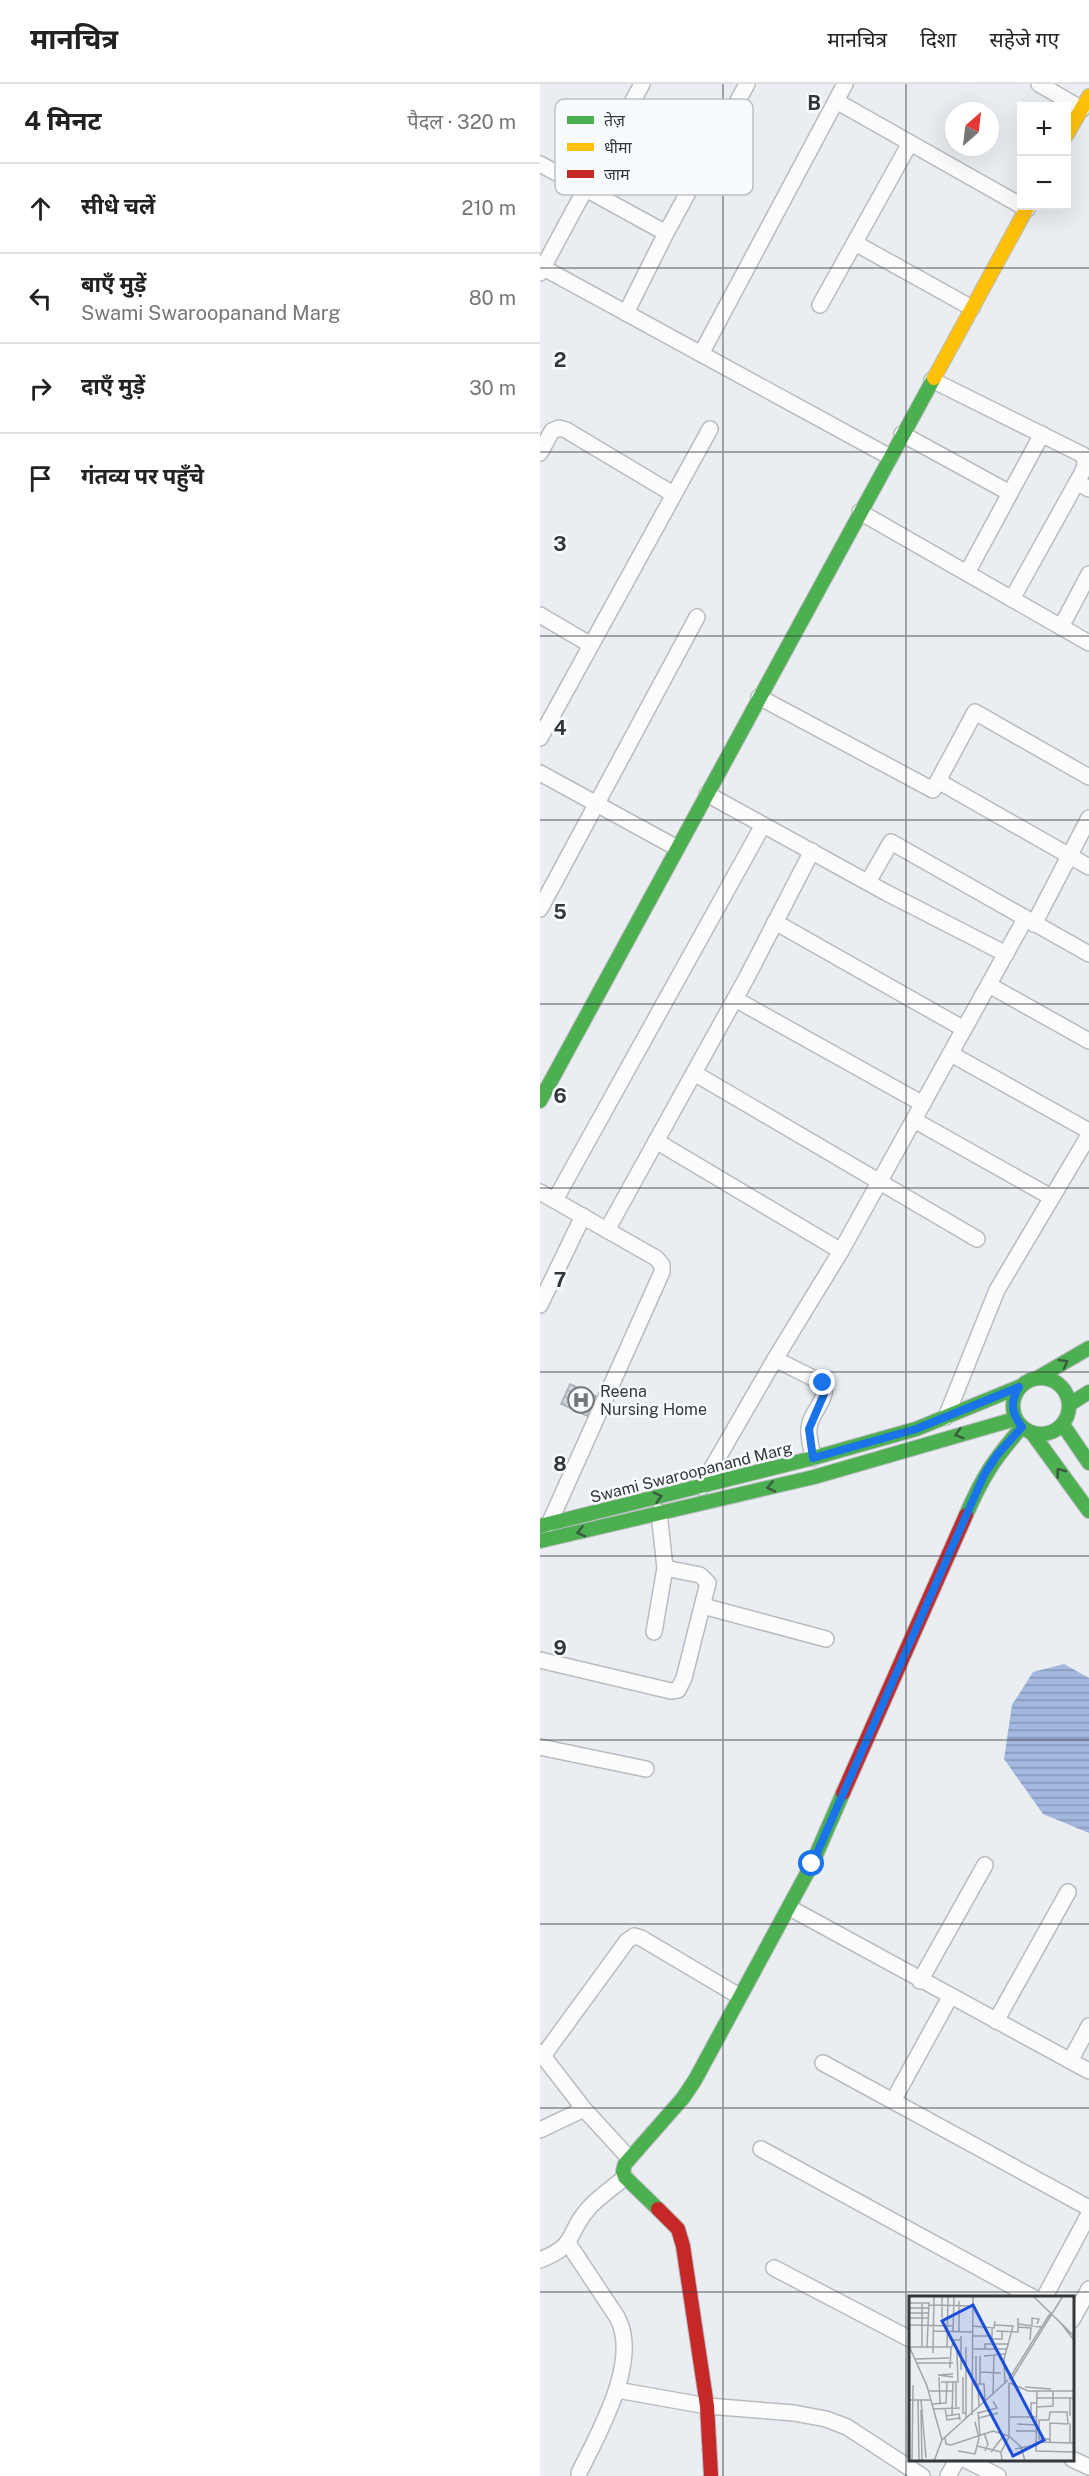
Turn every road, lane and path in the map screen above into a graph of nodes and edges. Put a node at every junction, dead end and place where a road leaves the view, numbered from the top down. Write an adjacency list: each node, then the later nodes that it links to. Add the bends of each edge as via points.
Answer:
1 (642, 84): 5 (street)
2 (747, 84): 6 (street)
3 (845, 84): 7 (street)
4 (1039, 84): 8 (street)
5 (634, 99)
6 (739, 99)
7 (836, 101): 10 (street); 24 (street)
8 (1085, 102): 9 (street)
9 (1071, 127)
10 (910, 143): 16 (street); 19 (street)
11 (540, 164): 12 (street)
12 (555, 172)
13 (582, 195): 20 (street)
14 (596, 195): 18 (street)
15 (687, 195): 18 (street)
16 (1017, 201)
17 (1026, 210): 22 (street)
18 (666, 233): 23 (street)
19 (855, 243): 21 (street); 22 (street)
20 (541, 269): 23 (street)
21 (820, 305)
22 (972, 308): 25 (street)
23 (626, 313): 24 (street)
24 (701, 354): 30 (street)
25 (932, 380): 27 (street); 28 (street)
26 (710, 429): 33 (street)
27 (902, 434): 30 (street); 32 (street)
28 (1042, 434): 31 (street, via 1083,455); 32 (street)
29 (540, 453): 33 (street, via 552,430 566,430)
30 (890, 457): 34 (street)
31 (1083, 486): 37 (street)
32 (1010, 493): 35 (street)
33 (673, 494): 42 (street)
34 (860, 512): 35 (street); 43 (street)
35 (967, 573): 37 (street)
36 (1089, 574): 40 (street)
37 (1012, 599): 40 (street)
38 (540, 615): 42 (street)
39 (697, 617): 49 (street)
40 (1061, 627): 41 (street)
41 (1089, 643)
42 (591, 645): 44 (street)
43 (759, 697): 47 (street, via 933,790); 48 (street)
44 (540, 738)
45 (540, 773): 49 (street)
46 (1089, 777): 47 (street, via 975,712)
47 (938, 781): 54 (street)
48 (706, 794): 51 (street); 52 (street)
49 (596, 804): 52 (street); 57 (street)
50 (1089, 818): 54 (street)
51 (763, 825): 53 (street); 76 (street)
52 (677, 848): 68 (street)
53 (812, 851): 56 (street); 59 (street)
54 (1070, 856): 55 (street); 58 (street)
55 (1089, 867)
56 (868, 882): 58 (street, via 891,842); 60 (street)
57 (540, 909)
58 (1030, 921): 60 (street); 61 (street)
59 (776, 922): 63 (street); 64 (street)
60 (1006, 954): 62 (street)
61 (1089, 954)
62 (988, 985): 64 (street); 65 (street)
63 (735, 999): 67 (street); 69 (street)
64 (964, 1029): 66 (street)
65 (1089, 1041)
66 (951, 1054): 69 (street); 71 (street)
67 (693, 1073): 72 (street); 73 (street)
68 (540, 1101)
69 (922, 1104): 70 (street)
70 (914, 1120): 73 (street); 75 (street)
71 (1089, 1133): 75 (street)
72 (656, 1141): 78 (street); 80 (street)
73 (880, 1182): 79 (street); 80 (street)
74 (540, 1191): 76 (street)
75 (1051, 1197): 88 (street, via 997,1290)
76 (555, 1200): 77 (street)
77 (583, 1216): 78 (street); 81 (street)
78 (607, 1230): 96 (street, via 656,1258 662,1272)
79 (977, 1239)
80 (841, 1251): 83 (street)
81 (540, 1305)
82 (1089, 1348): 84 (street, one-way to 82)
83 (775, 1359): 91 (street, via 825,1387 809,1429); 93 (street)
84 (1039, 1377): 85 (street); 87 (street, via 1060,1384)
85 (1019, 1387): 88 (street, Swami Swaroopanand Marg); 90 (street, via 1012,1408)
86 (1089, 1392): 87 (street)
87 (1070, 1404): 89 (street)
88 (946, 1417): 91 (street, Swami Swaroopanand Marg)
89 (1063, 1425): 90 (street, via 1043,1435); 92 (street)
90 (1023, 1426): 94 (street, one-way to 90); 95 (street, Swami Swaroopanand Marg, one-way to 95); 107 (street, via 984,1475)
91 (813, 1458): 93 (street, Swami Swaroopanand Marg)
92 (1089, 1462)
93 (701, 1487): 96 (street, Swami Swaroopanand Marg, one-way to 93)
94 (1089, 1511)
95 (659, 1512): 97 (street, Swami Swaroopanand Marg, one-way to 97); 98 (street)
96 (545, 1525)
97 (540, 1541)
98 (665, 1568): 99 (street, via 705,1578 708,1583); 100 (street)
99 (703, 1606): 101 (street); 102 (street, via 678,1689 671,1691)
100 (654, 1632)
101 (826, 1639)
102 (540, 1660)
103 (540, 1747): 104 (street)
104 (646, 1769)
105 (985, 1865): 108 (street)
106 (1068, 1892): 111 (street)
107 (790, 1908): 108 (street); 109 (street)
108 (920, 1981): 110 (street)
109 (740, 1996): 113 (street, via 634,1936); 121 (street, via 683,2098)
110 (950, 1997): 111 (street); 117 (street)
111 (996, 2021): 114 (street)
112 (1089, 2026): 114 (street)
113 (542, 2054): 118 (street)
114 (1070, 2061): 116 (street)
115 (823, 2063): 117 (street)
116 (1089, 2071)
117 (893, 2101): 123 (street)
118 (584, 2109): 119 (street); 121 (street)
119 (540, 2130)
120 (761, 2150): 129 (street)
121 (629, 2158): 122 (street, via 623,2171)
122 (625, 2178): 125 (street, via 587,2210); 134 (street, via 678,2229)
123 (1089, 2208)
124 (1089, 2214): 130 (street)
125 (568, 2243): 126 (street); 133 (street, via 623,2327 624,2353)
126 (540, 2260)
127 (774, 2268): 132 (street)
128 (1089, 2289): 131 (street)
129 (1030, 2296)
130 (1045, 2296)
131 (1074, 2316)
132 (909, 2338)
133 (616, 2390): 134 (street); 139 (street)
134 (707, 2406): 140 (street); 141 (street, via 826,2419 847,2427)
135 (1074, 2460): 138 (street)
136 (956, 2461): 142 (street)
137 (968, 2461): 143 (street)
138 (1089, 2467)
139 (579, 2473)
140 (711, 2476)
141 (922, 2476)
142 (948, 2476)
143 (998, 2476)

